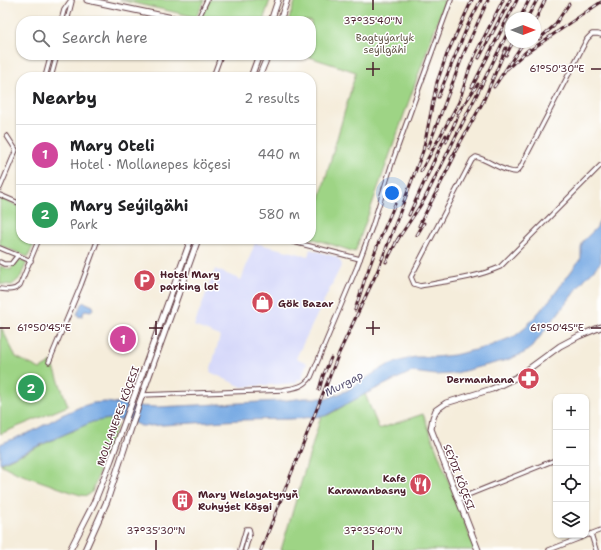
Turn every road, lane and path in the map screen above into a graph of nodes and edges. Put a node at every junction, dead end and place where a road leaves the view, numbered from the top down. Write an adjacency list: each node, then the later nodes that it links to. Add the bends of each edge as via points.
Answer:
1 (72, 0): 7 (street); 8 (street)
2 (87, 0): 9 (street)
3 (207, 0): 10 (street)
4 (278, 0): 11 (street)
5 (288, 0): 12 (street)
6 (451, 0): 36 (street)
7 (62, 16)
8 (68, 16)
9 (163, 16)
10 (199, 16)
11 (273, 16)
12 (282, 16)
13 (601, 36): 25 (street, via 592,34 587,39 516,172 481,158 476,157 472,160 412,277 414,284 420,286 469,277 500,267)
14 (50, 60): 19 (street)
15 (56, 60): 20 (street)
16 (219, 60): 21 (street)
17 (257, 60): 22 (street)
18 (266, 60): 23 (street)
19 (46, 72)
20 (52, 72)
21 (215, 72)
22 (253, 72)
23 (261, 72)
24 (7, 136): 26 (street, via 16,150)
25 (601, 165)
26 (0, 188)
27 (0, 195): 28 (street)
28 (16, 202)
29 (37, 244): 37 (street)
30 (96, 244): 41 (street)
31 (190, 244): 43 (street, MOLLANEPES KÖÇESI)
32 (196, 244): 42 (street, MOLLANEPES KÖÇESI)
33 (302, 244): 36 (street)
34 (0, 248): 35 (street)
35 (18, 255): 37 (street); 38 (street, via 11,264)
36 (360, 259): 42 (street, via 311,377 302,386 282,390)
37 (31, 261): 39 (street, via 20,285 10,290)
38 (0, 262)
39 (0, 289)
40 (601, 327): 46 (street, SEÝDI KÖÇESI, via 560,346 519,376 492,389 446,403 436,410 431,429)
41 (49, 362)
42 (142, 395): 45 (street, MOLLANEPES KÖÇESI)
43 (111, 460): 45 (street); 49 (street, MOLLANEPES KÖÇESI, via 94,503)
44 (553, 461): 46 (street)
45 (120, 462): 50 (street, MOLLANEPES KÖÇESI, via 107,501)
46 (458, 499): 53 (street, SEÝDI KÖÇESI)
47 (601, 530): 48 (street)
48 (591, 534): 54 (street); 55 (street)
49 (70, 550)
50 (85, 550)
51 (240, 550): 52 (street, via 246,529 249,529)
52 (245, 550)
53 (478, 550)
54 (549, 550)
55 (596, 550)

